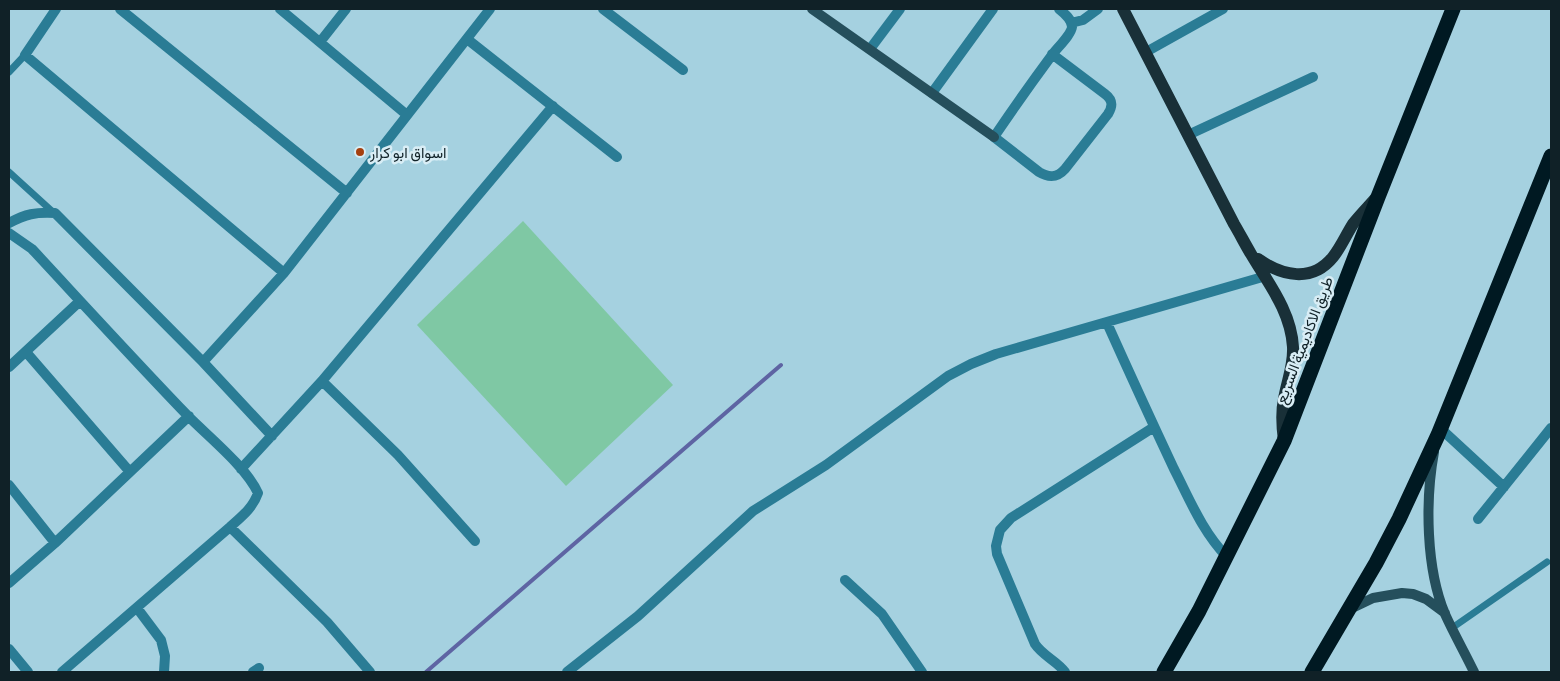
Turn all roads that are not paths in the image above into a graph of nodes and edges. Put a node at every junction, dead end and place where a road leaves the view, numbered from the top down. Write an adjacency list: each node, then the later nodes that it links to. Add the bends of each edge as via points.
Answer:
1 (56, 9): 21 (street)
2 (120, 9): 34 (street)
3 (280, 9): 17 (street)
4 (346, 9): 17 (street)
5 (490, 9): 16 (street)
6 (603, 9): 22 (street)
7 (812, 9): 18 (street)
8 (900, 9): 18 (street)
9 (993, 9): 25 (street)
10 (1059, 9): 15 (street)
11 (1098, 9): 15 (street, via 1083,20)
12 (1123, 9): 19 (main road)
13 (1223, 9): 19 (street)
14 (1453, 9): 35 (highway, طريق الاكاديمية السريع)
15 (1071, 23): 20 (street, via 1070,32)
16 (467, 39): 26 (street); 27 (street)
17 (320, 42): 27 (street)
18 (870, 49): 25 (street)
19 (1146, 52): 28 (main road)
20 (1052, 54): 29 (street); 29 (street, via 1110,98 1112,103 1108,114 1060,175 1053,177 1039,172)
21 (25, 55): 23 (lane); 40 (street)
22 (683, 70)
23 (9, 72)
24 (1313, 77): 28 (street)
25 (932, 93): 29 (street)
26 (553, 106): 31 (street); 47 (street)
27 (407, 115): 34 (street)
28 (1188, 135): 39 (main road)
29 (994, 136)
30 (1551, 156): 33 (highway)
31 (617, 157)
32 (9, 172): 36 (lane)
33 (1548, 177): 51 (highway)
34 (347, 193): 40 (street)
35 (1378, 197): 39 (main road, via 1354,224 1334,256 1318,269 1287,274); 53 (highway, طريق الاكاديمية السريع)
36 (55, 213): 37 (street, via 37,212); 45 (street)
37 (9, 223)
38 (9, 233): 42 (street, via 32,249)
39 (1252, 255): 41 (main road)
40 (284, 273): 45 (street)
41 (1266, 276): 43 (street); 53 (main road, via 1286,316 1293,347 1282,407)
42 (80, 301): 44 (street); 48 (street)
43 (1107, 323): 49 (street); 75 (street, via 996,354 948,376 826,465 753,511 638,616)
44 (26, 352): 46 (street); 55 (street)
45 (203, 362): 52 (street)
46 (9, 367)
47 (322, 381): 52 (street); 60 (street, via 398,455)
48 (189, 416): 54 (street); 55 (street)
49 (1154, 427): 62 (street, via 1204,529); 77 (street, via 1011,518 1000,530 996,546 1000,561 1035,644)
50 (1551, 428): 57 (street)
51 (1439, 431): 57 (street); 67 (highway, via 1394,528); 68 (street, via 1432,463 1430,547)
52 (272, 436): 54 (street)
53 (1284, 441): 62 (highway, طريق الاكاديمية السريع)
54 (241, 469): 59 (street, via 258,493 249,510)
55 (130, 472): 61 (street)
56 (9, 485): 61 (street)
57 (1504, 487): 58 (street)
58 (1478, 519)
59 (230, 527): 66 (street); 74 (street, via 326,622)
60 (475, 541)
61 (56, 543): 65 (street)
62 (1227, 557): 78 (highway, طريق الاكاديمية السريع)
63 (1547, 562): 69 (lane)
64 (845, 580): 76 (street, via 882,614)
65 (9, 583)
66 (137, 608): 72 (street); 73 (street, via 161,640)
67 (1348, 610): 68 (street, via 1373,598 1402,593 1426,599); 79 (highway)
68 (1445, 613): 69 (street)
69 (1452, 628): 80 (street)
70 (9, 649): 71 (street)
71 (28, 672)
72 (62, 672)
73 (164, 672)
74 (370, 672)
75 (567, 672)
76 (922, 672)
77 (1065, 672)
78 (1164, 672)
79 (1312, 672)
80 (1474, 672)

